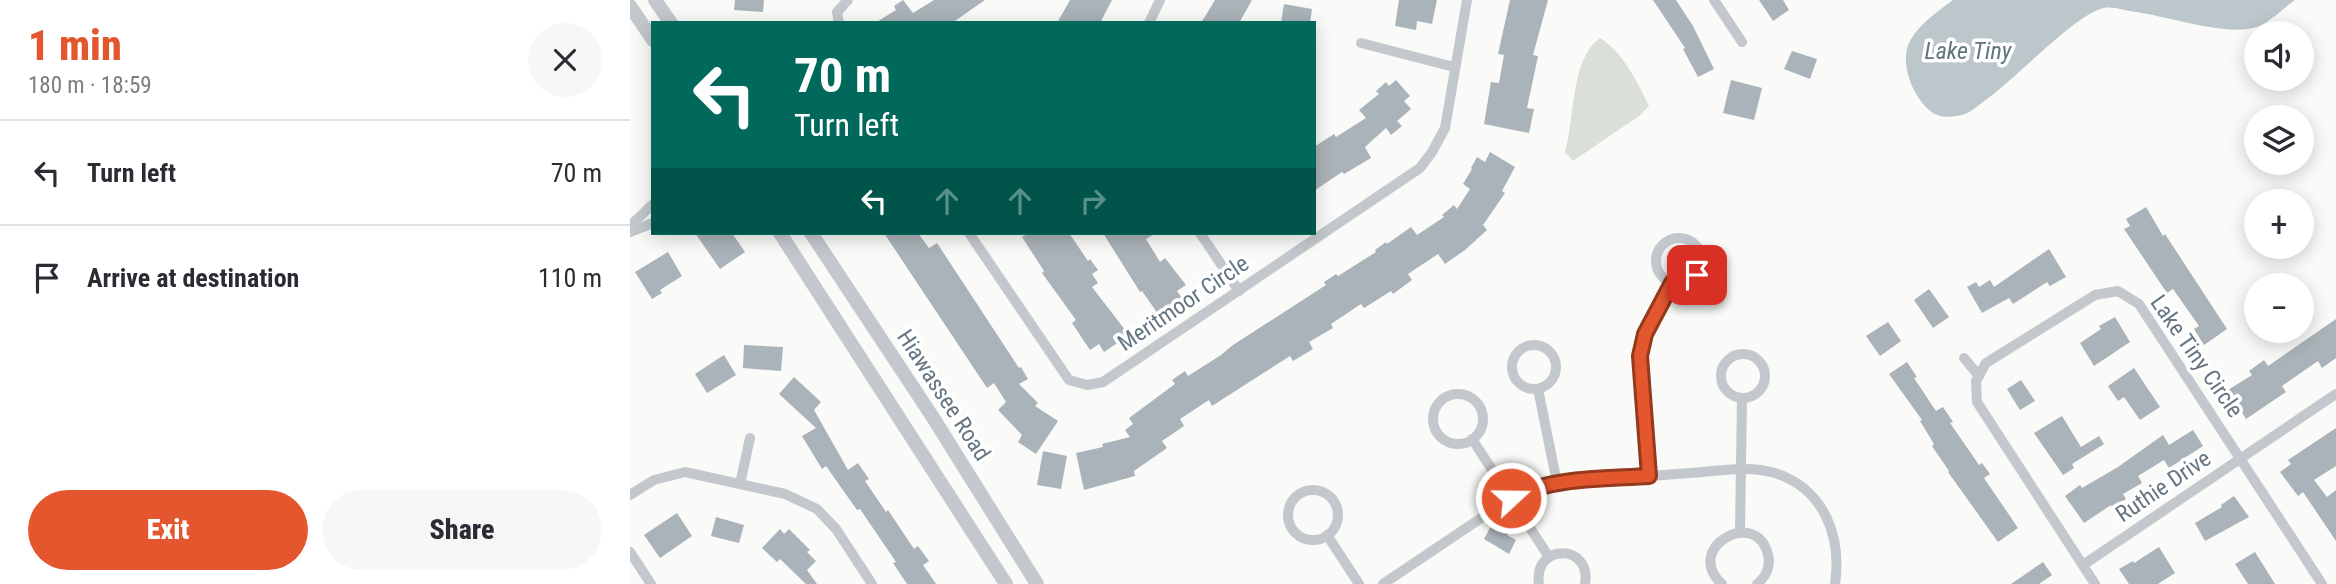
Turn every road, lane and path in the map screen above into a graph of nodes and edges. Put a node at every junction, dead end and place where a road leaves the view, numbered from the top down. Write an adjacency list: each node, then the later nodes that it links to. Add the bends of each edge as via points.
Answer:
1 (655, 0): 7 (street)
2 (848, 0): 8 (street, via 836,12)
3 (1160, 0): 9 (street)
4 (1467, 0): 13 (street, Meritmoor Circle)
5 (1714, 0): 11 (street)
6 (630, 6): 10 (street)
7 (670, 21)
8 (838, 21)
9 (1150, 21)
10 (651, 37)
11 (1742, 42)
12 (1361, 43): 13 (street)
13 (1454, 67): 23 (street, Meritmoor Circle, via 1445,128 1420,168)
14 (651, 206): 16 (street)
15 (651, 224): 17 (street)
16 (630, 226)
17 (630, 232)
18 (781, 235): 45 (street)
19 (812, 235): 46 (street, Hiawassee Road)
20 (970, 235): 23 (street, Meritmoor Circle, via 1069,380 1087,385 1103,382)
21 (1201, 235): 23 (street)
22 (1672, 283): 22 (street, via 1690,281 1701,268 1700,250 1677,237 1668,240 1656,263); 33 (street, via 1645,334 1640,356)
23 (1239, 291)
24 (1964, 358): 25 (street)
25 (1979, 376): 31 (street, Lake Tiny Circle, via 1986,363 2095,295 2118,291 2139,304); 42 (street, via 1977,402)
26 (1538, 389): 26 (street, via 1552,380 1556,363 1546,348 1529,345 1515,355 1512,372 1521,386); 34 (street)
27 (2336, 394): 31 (street, Ruthie Drive)
28 (1742, 398): 28 (street, via 1758,392 1765,376 1759,360 1743,353 1728,359 1720,375 1726,391); 32 (street)
29 (750, 438): 35 (street)
30 (1472, 439): 30 (street, via 1482,424 1479,405 1463,394 1444,398 1433,414 1437,433 1453,443); 37 (street)
31 (2241, 458): 42 (street, Ruthie Drive); 55 (street, Lake Tiny Circle)
32 (1740, 469): 33 (street); 38 (street); 53 (street, via 1774,473 1801,486 1823,508 1835,538)
33 (1649, 476): 34 (street)
34 (1556, 483): 37 (street)
35 (740, 484): 36 (street, via 685,472 654,480); 44 (street, via 785,494 817,509)
36 (630, 495)
37 (1511, 498): 41 (street); 48 (street)
38 (1740, 532): 51 (street, via 1719,541 1713,551 1713,573); 52 (street, via 1760,540 1767,550 1767,572)
39 (1327, 536): 39 (street, via 1338,519 1334,501 1318,490 1300,494 1289,510 1293,529 1309,539); 47 (street)
40 (630, 552): 43 (street)
41 (1549, 557): 49 (street, via 1538,572); 50 (street, via 1567,553 1576,557 1586,572)
42 (2083, 565): 54 (street)
43 (651, 584)
44 (872, 584)
45 (1006, 584)
46 (1037, 584)
47 (1359, 584)
48 (1383, 584)
49 (1539, 584)
50 (1585, 584)
51 (1722, 584)
52 (1757, 584)
53 (1835, 584)
54 (2095, 584)
55 (2322, 584)

